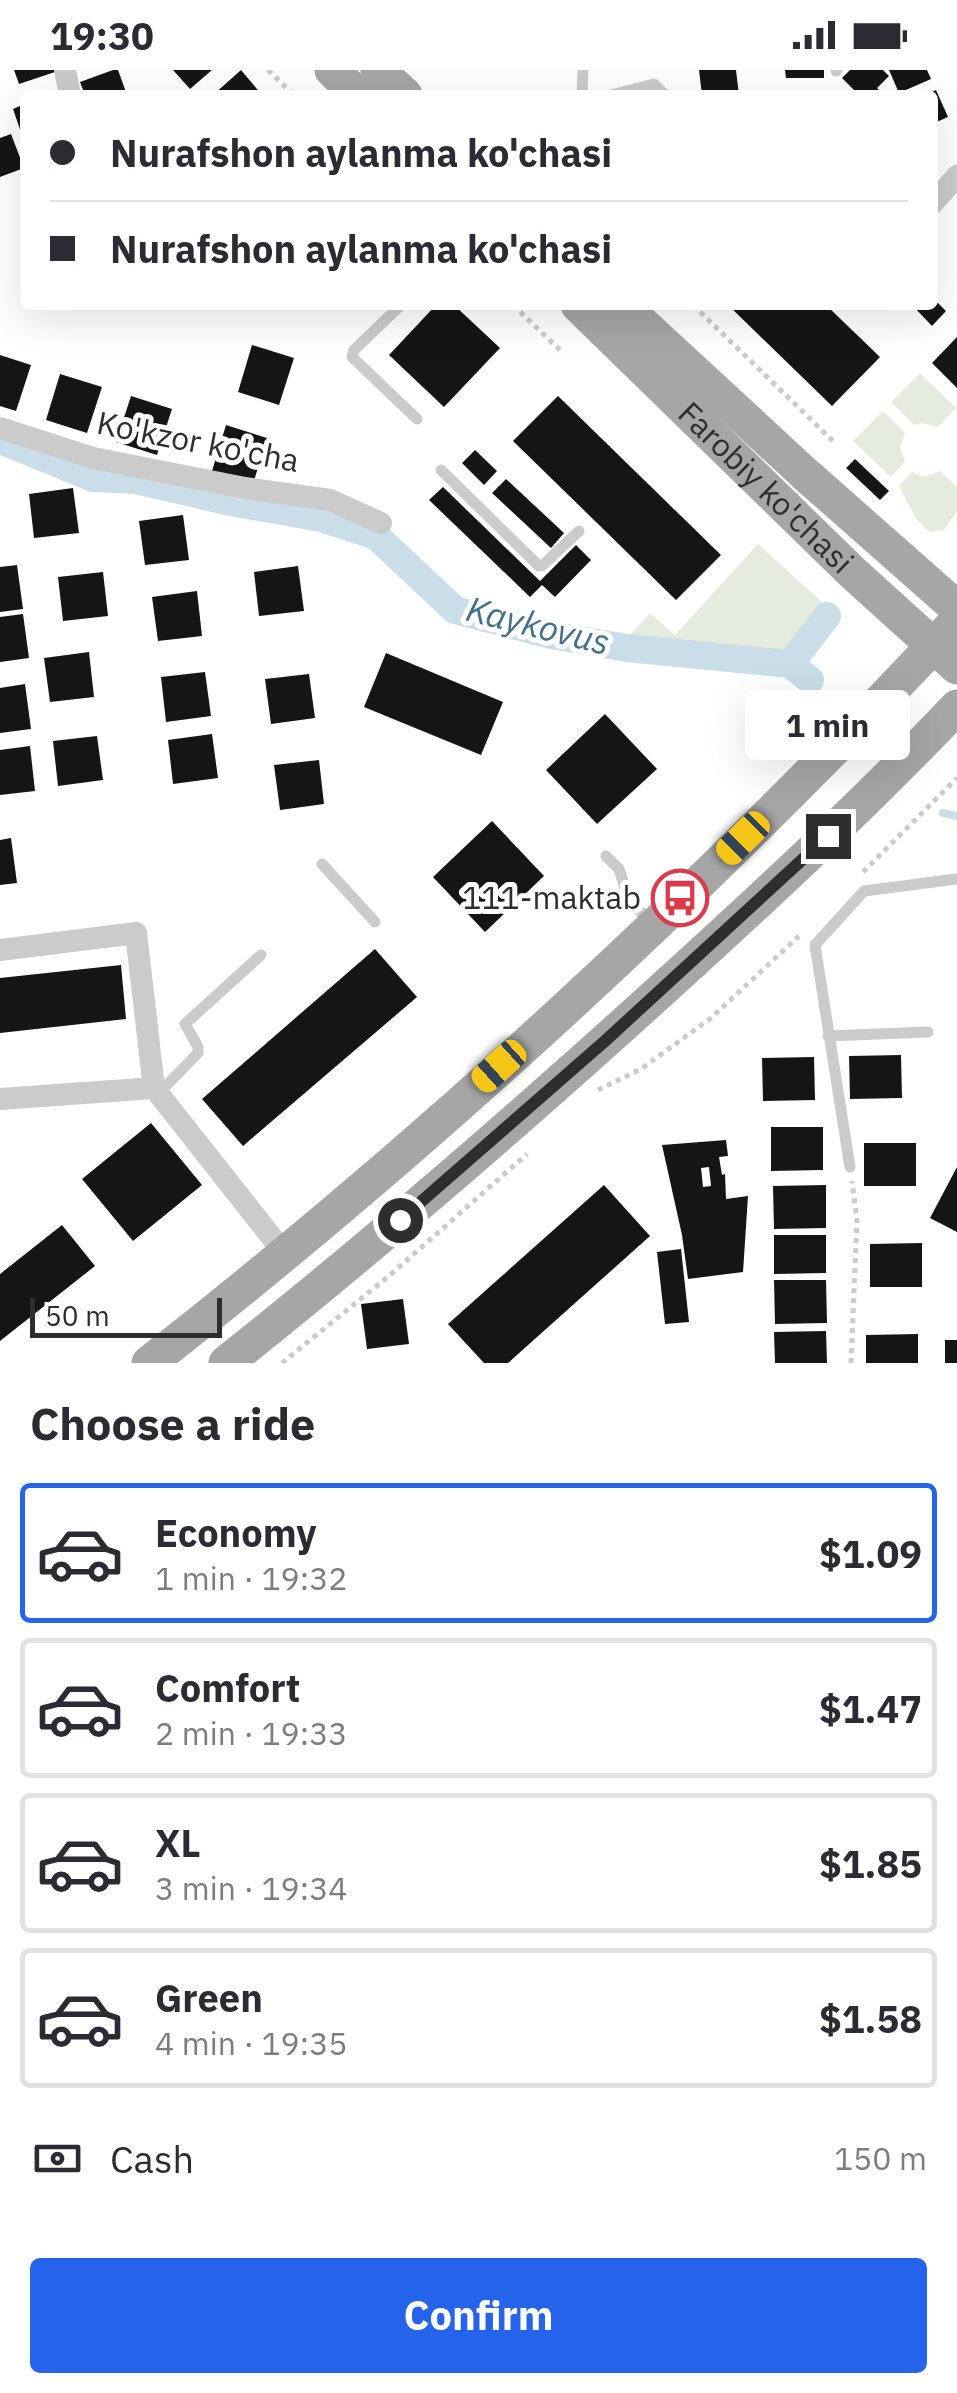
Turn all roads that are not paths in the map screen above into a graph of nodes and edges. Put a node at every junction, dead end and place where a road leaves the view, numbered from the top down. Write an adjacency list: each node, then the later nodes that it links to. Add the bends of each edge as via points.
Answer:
1 (332, 70): 3 (main road)
2 (378, 70): 4 (main road)
3 (353, 90)
4 (400, 90)
5 (631, 90): 6 (lane, via 654,84)
6 (660, 90)
7 (957, 176): 8 (street)
8 (938, 197)
9 (395, 310): 12 (lane, via 352,358)
10 (583, 310): 18 (main road, Farobiy ko'chasi, via 852,572)
11 (627, 310): 17 (main road, Farobiy ko'chasi)
12 (417, 419)
13 (0, 428): 15 (street, Ko'kzor ko'cha, via 94,458 330,500)
14 (441, 470): 16 (lane, via 538,566)
15 (382, 524)
16 (578, 530)
17 (957, 608)
18 (949, 645): 24 (main road)
19 (957, 707): 33 (main road, via 732,926)
20 (606, 856): 24 (lane, via 619,869 629,900)
21 (322, 864): 23 (lane)
22 (957, 879): 28 (lane, via 864,891 815,945)
23 (376, 922)
24 (653, 924): 31 (main road)
25 (0, 950): 29 (street, via 136,933)
26 (261, 955): 29 (lane, via 185,1024 198,1053)
27 (928, 1032): 28 (lane)
28 (828, 1036): 32 (lane)
29 (161, 1095): 30 (street); 34 (street)
30 (0, 1100)
31 (393, 1160): 33 (main road, via 399,1189); 34 (main road)
32 (850, 1167)
33 (427, 1197): 35 (main road)
34 (284, 1254): 36 (main road)
35 (247, 1357)
36 (149, 1363)

